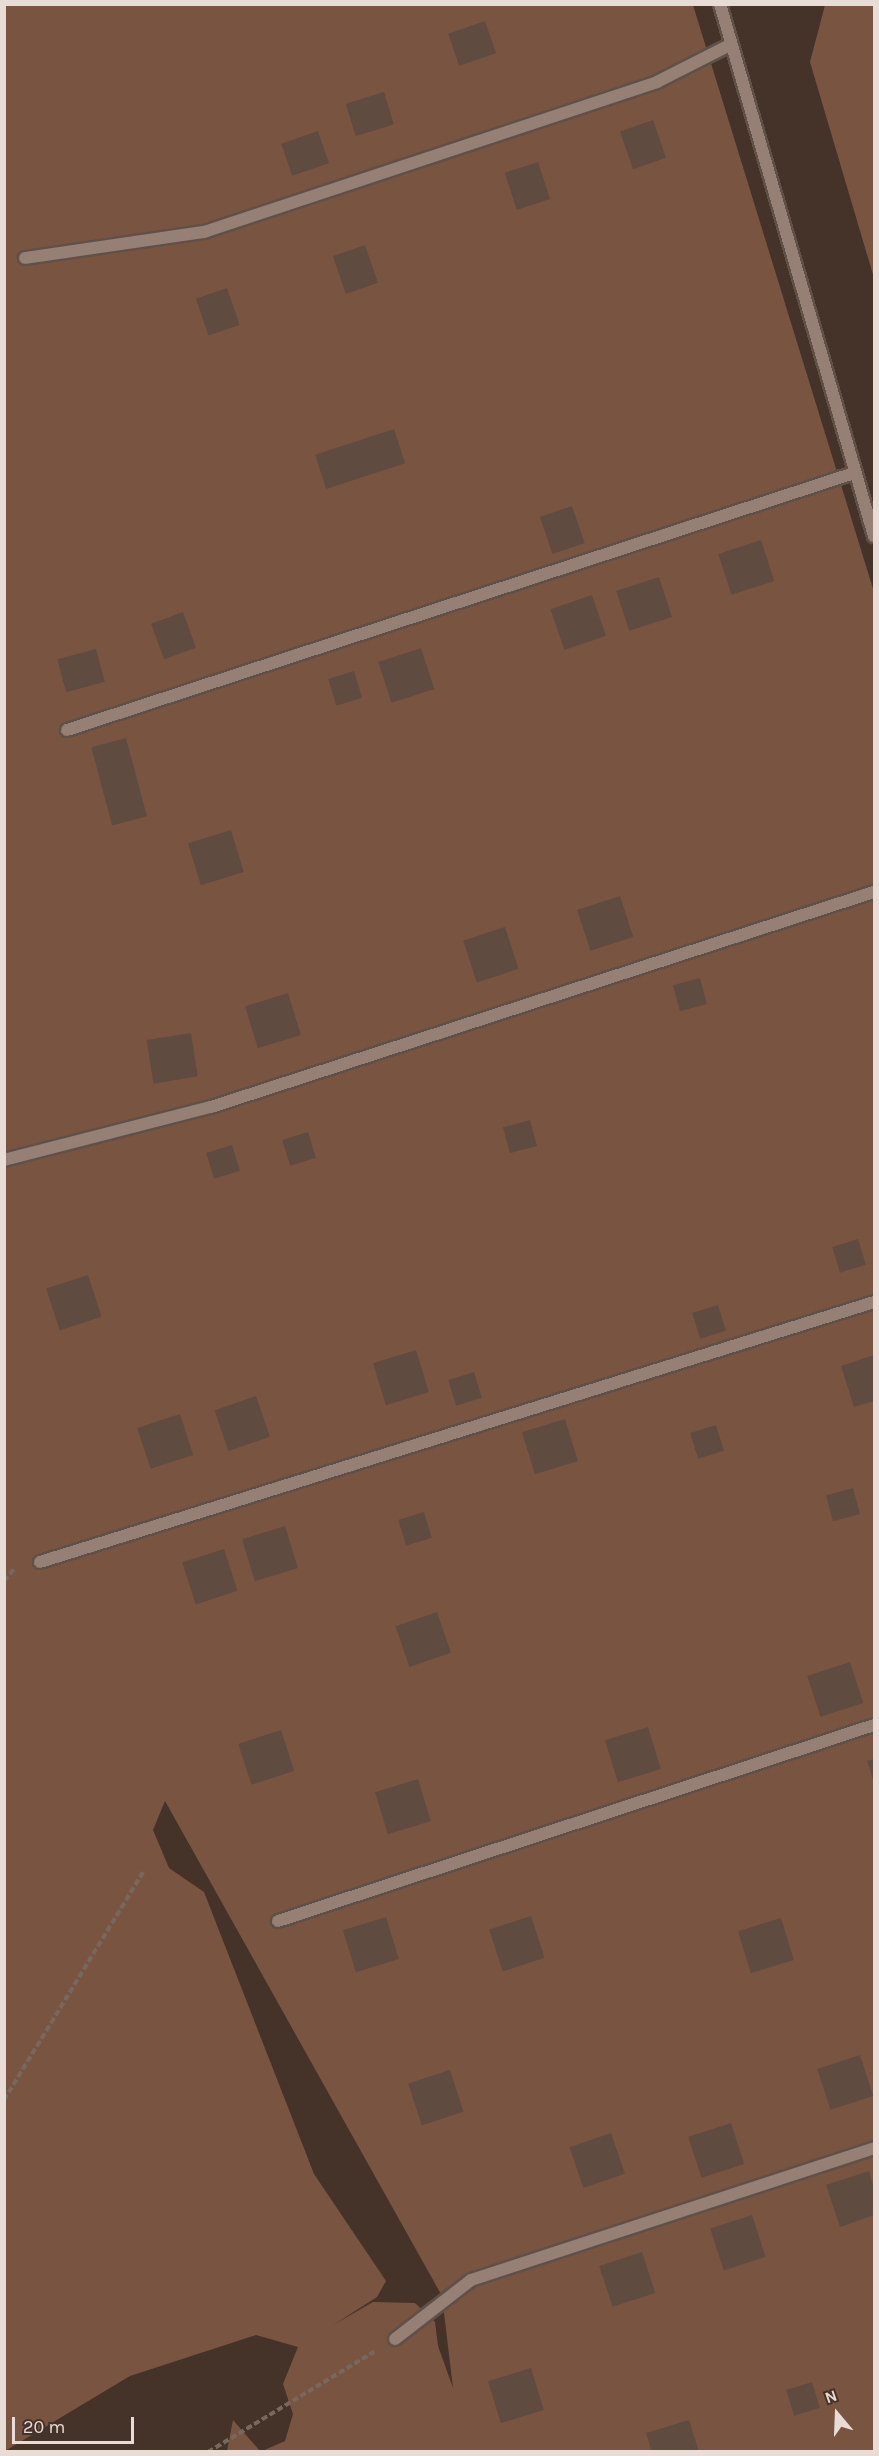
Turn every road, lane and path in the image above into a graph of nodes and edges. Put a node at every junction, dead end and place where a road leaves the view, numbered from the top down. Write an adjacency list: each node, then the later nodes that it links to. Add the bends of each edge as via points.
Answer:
1 (720, 4): 2 (street)
2 (730, 45): 3 (street, via 657,82 204,232); 4 (street)
3 (25, 258)
4 (854, 472): 5 (street); 6 (street)
5 (874, 536)
6 (67, 730)
7 (874, 892): 8 (street, via 211,1107)
8 (4, 1160)
9 (874, 1302): 10 (street)
10 (40, 1562)
11 (874, 1725): 13 (street)
12 (142, 1872): 14 (path)
13 (278, 1921)
14 (4, 2100)
15 (874, 2148): 16 (street, via 471,2280)
16 (395, 2339): 17 (path)
17 (208, 2451)

